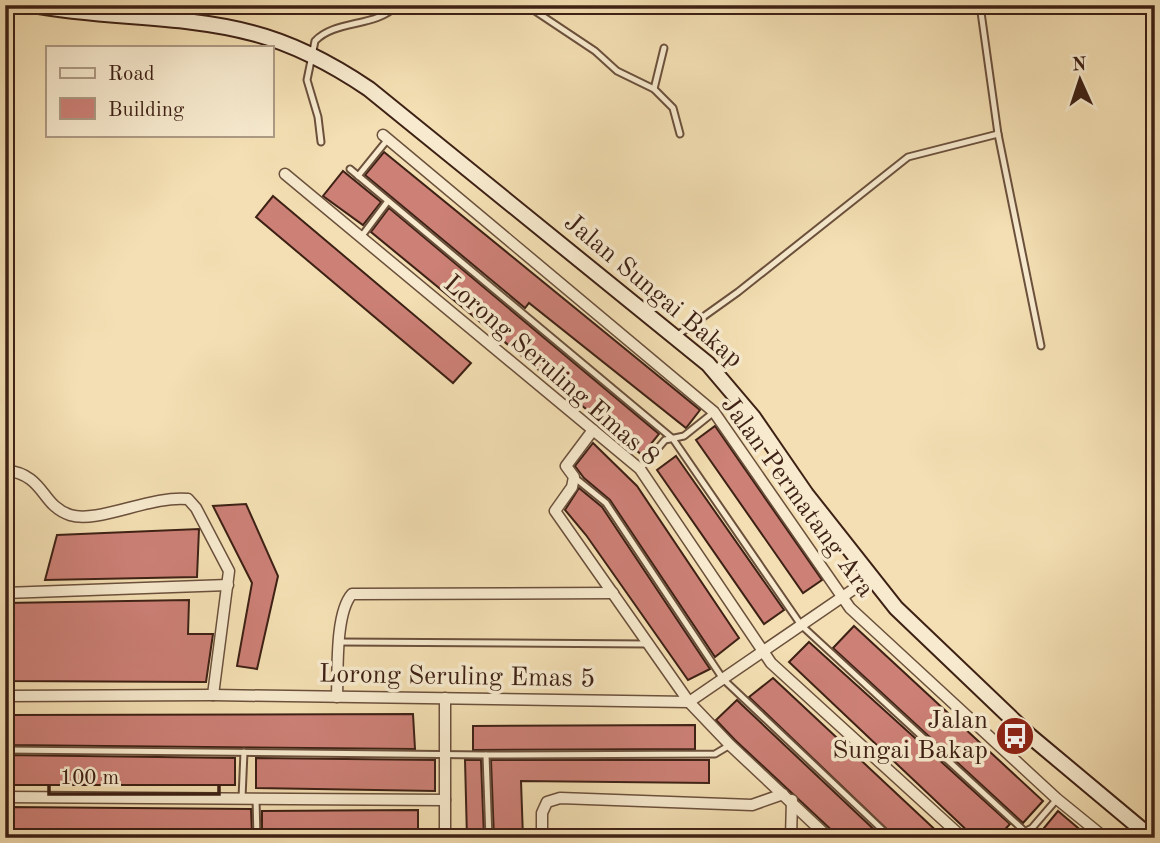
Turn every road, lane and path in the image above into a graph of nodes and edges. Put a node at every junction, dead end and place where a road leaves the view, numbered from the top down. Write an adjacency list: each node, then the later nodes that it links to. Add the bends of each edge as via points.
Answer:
1 (32, 5): 6 (main road, Jalan Sungai Bakap, via 220,26)
2 (397, 5): 6 (lane, via 383,16 321,35)
3 (526, 5): 7 (lane, via 617,71)
4 (980, 5): 9 (lane)
5 (664, 48): 7 (lane)
6 (310, 54): 11 (lane, via 307,80); 17 (main road, Jalan Sungai Bakap, via 369,89)
7 (654, 89): 8 (lane, via 673,108)
8 (680, 134)
9 (998, 134): 17 (lane, via 908,157); 18 (lane)
10 (386, 137): 14 (lane); 19 (street, Jalan Permatang Ara)
11 (321, 142)
12 (350, 169): 14 (lane)
13 (285, 174): 16 (street, Lorong Seruling Emas 8)
14 (358, 176): 15 (lane)
15 (388, 201): 16 (lane); 21 (lane)
16 (361, 237): 20 (street, Lorong Seruling Emas 8)
17 (675, 337): 25 (main road, Jalan Sungai Bakap, via 731,389)
18 (1041, 346)
19 (714, 412): 21 (lane, via 684,436); 29 (street, Jalan Permatang Ara)
20 (593, 430): 23 (street, Lorong Seruling Emas 8); 24 (street, via 566,466)
21 (673, 439): 23 (lane, via 665,440); 30 (lane)
22 (5, 470): 26 (street, via 27,475 53,505 70,515 92,516 172,497 187,499 229,570)
23 (640, 470): 33 (street, Lorong Seruling Emas 8)
24 (574, 477): 28 (street, via 555,511); 34 (lane, via 606,503)
25 (870, 578): 29 (street); 63 (main road, Jalan Sungai Bakap, via 1030,736)
26 (229, 584): 27 (street); 35 (street)
27 (5, 593)
28 (614, 593): 31 (street, via 352,594); 32 (street)
29 (841, 598): 30 (street); 49 (street, Jalan Permatang Ara)
30 (802, 625): 33 (street); 51 (lane)
31 (339, 642): 32 (lane); 37 (street)
32 (648, 644): 39 (street)
33 (763, 651): 34 (street); 59 (street, Lorong Seruling Emas 8)
34 (723, 678): 39 (street); 58 (lane)
35 (212, 695): 36 (street, Lorong Seruling Emas 5); 37 (street, Lorong Seruling Emas 5)
36 (5, 696)
37 (337, 697): 38 (street, Lorong Seruling Emas 5)
38 (444, 698): 39 (street, Lorong Seruling Emas 5); 43 (street)
39 (689, 702): 40 (street)
40 (730, 745): 44 (lane, via 715,754); 46 (street)
41 (5, 750): 42 (lane)
42 (244, 751): 43 (lane); 47 (lane)
43 (445, 755): 44 (lane); 50 (street)
44 (486, 755): 54 (lane)
45 (5, 797): 47 (street)
46 (788, 797): 55 (street, via 752,805 560,798 547,802 542,813); 56 (street); 57 (street)
47 (242, 798): 48 (street)
48 (256, 799): 50 (street); 52 (lane)
49 (1057, 799): 51 (lane); 62 (street, Jalan Permatang Ara)
50 (445, 800): 53 (street)
51 (1024, 831): 60 (lane); 61 (lane)
52 (257, 838)
53 (445, 838)
54 (489, 838)
55 (542, 838)
56 (791, 838)
57 (829, 838)
58 (891, 838)
59 (963, 838)
60 (1012, 838)
61 (1032, 838)
62 (1105, 838)
63 (1152, 838)

